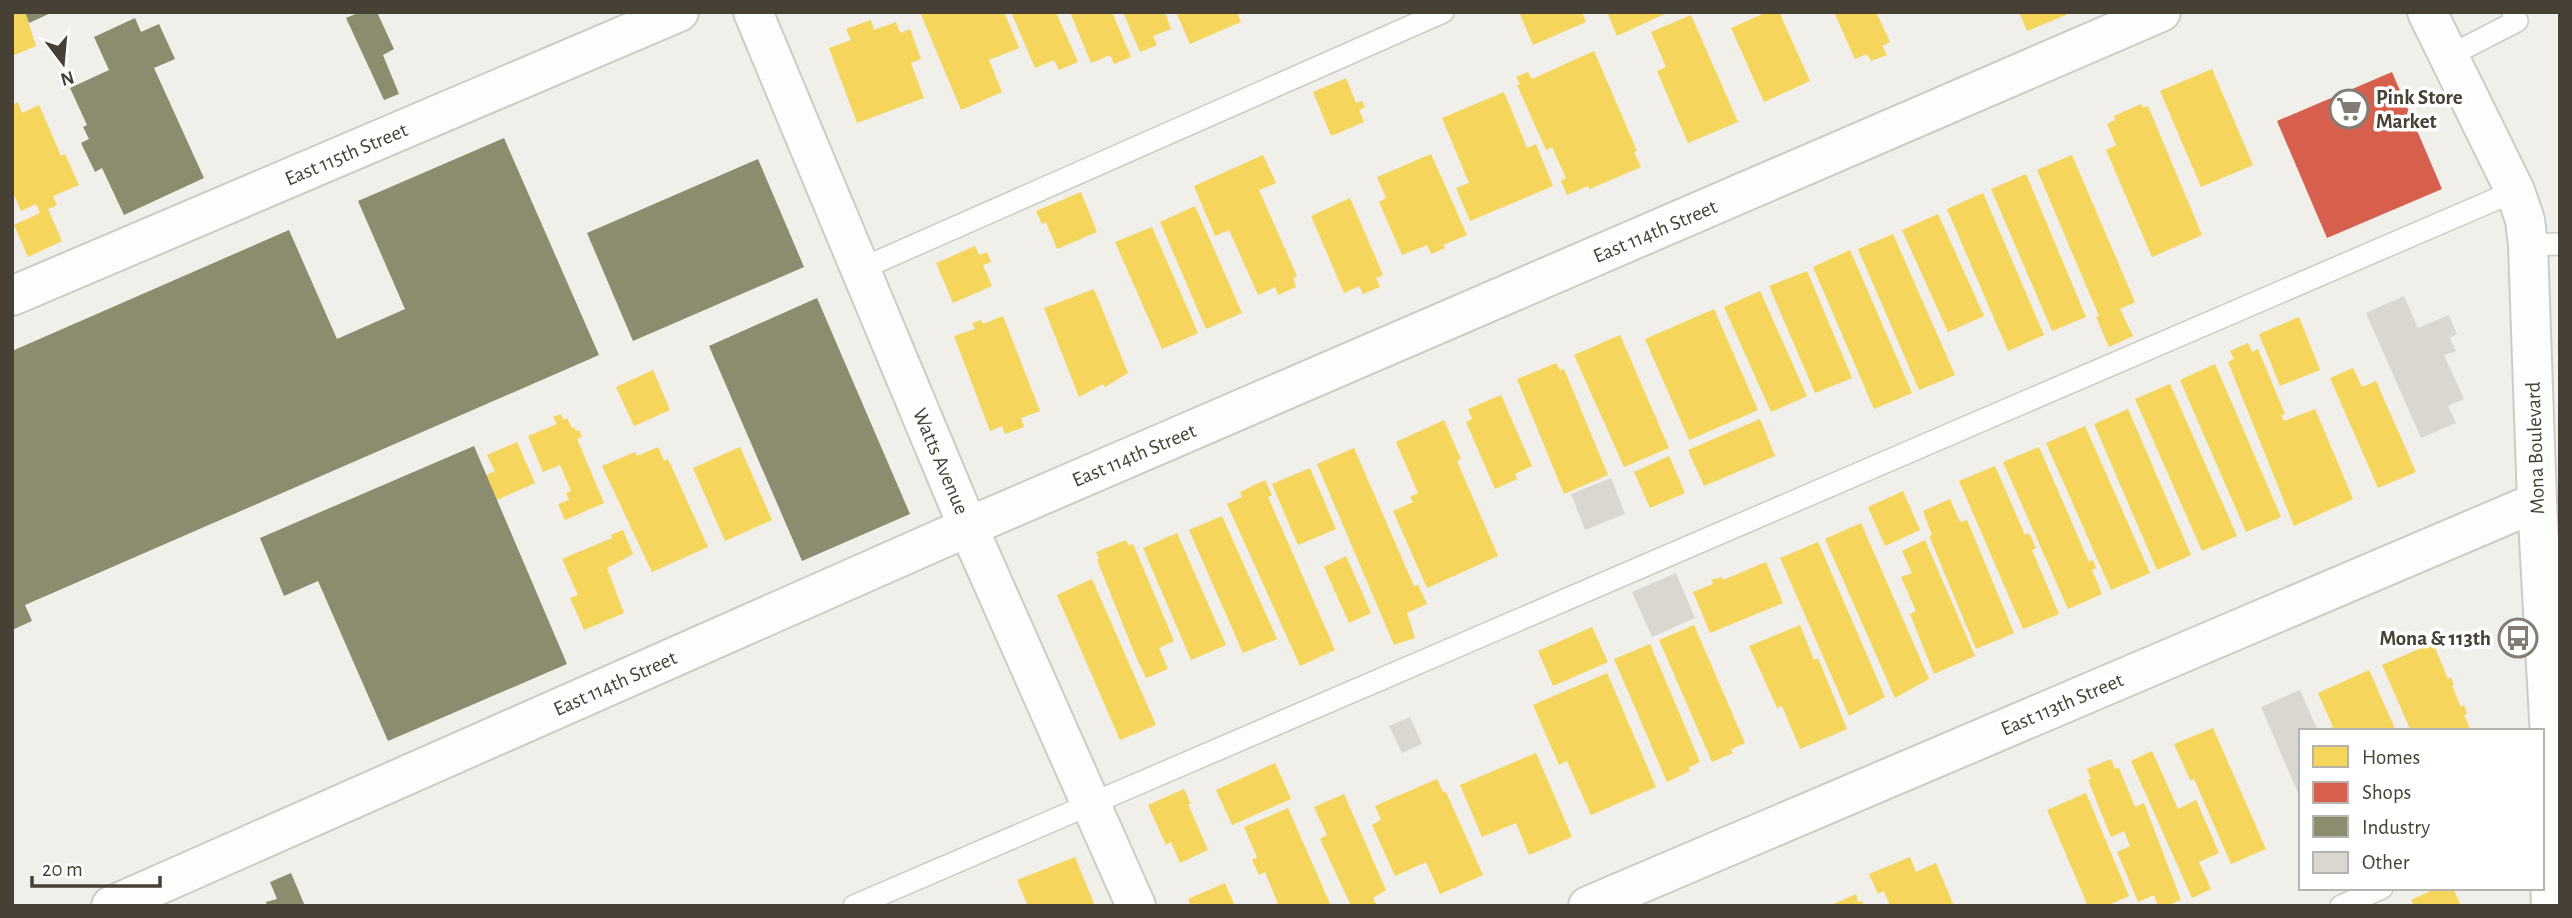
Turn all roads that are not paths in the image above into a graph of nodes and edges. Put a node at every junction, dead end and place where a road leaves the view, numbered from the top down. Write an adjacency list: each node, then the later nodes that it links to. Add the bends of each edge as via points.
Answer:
1 (680, 12): 11 (street, East 115th Street)
2 (753, 12): 10 (street, Watts Avenue)
3 (1443, 12): 10 (lane)
4 (2161, 12): 13 (street, East 114th Street)
5 (2427, 12): 7 (street, Mona Boulevard)
6 (2513, 12): 7 (lane, via 2517,21)
7 (2449, 56): 8 (street, Mona Boulevard)
8 (2515, 191): 9 (street, Mona Boulevard, via 2525,220); 16 (lane)
9 (2544, 245): 12 (street, Mona Boulevard)
10 (861, 269): 13 (street, Watts Avenue)
11 (12, 296)
12 (2537, 502): 14 (street, Mona Boulevard); 22 (street, East 113th Street)
13 (968, 527): 16 (street, Watts Avenue); 19 (street, East 114th Street)
14 (2552, 619): 15 (street, Mona Boulevard)
15 (2555, 753): 17 (street, Mona Boulevard)
16 (1090, 802): 20 (lane); 21 (street, Watts Avenue)
17 (2545, 818): 24 (street, Mona Boulevard)
18 (2377, 890): 23 (lane)
19 (111, 906)
20 (854, 906)
21 (1136, 906)
22 (1588, 906)
23 (2341, 906)
24 (2551, 906)

